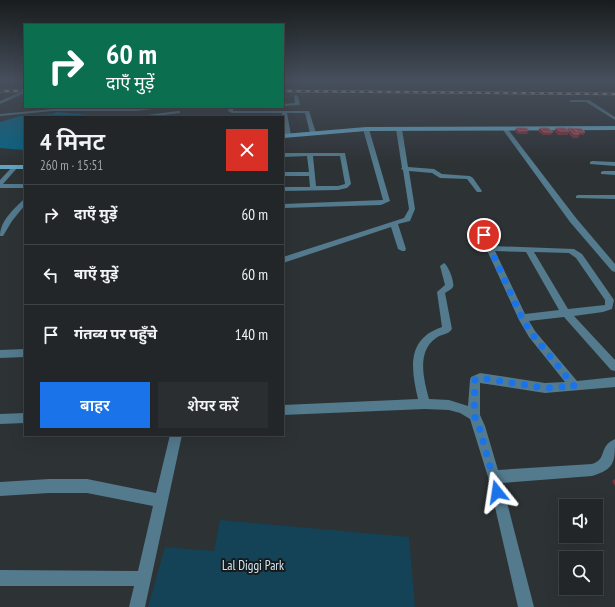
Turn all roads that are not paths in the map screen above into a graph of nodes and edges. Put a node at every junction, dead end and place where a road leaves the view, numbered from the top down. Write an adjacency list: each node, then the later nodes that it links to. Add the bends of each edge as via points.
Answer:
1 (153, 108): 4 (street)
2 (231, 108): 8 (street, via 232,112)
3 (598, 108): 11 (street)
4 (136, 110): 7 (street, via 53,110); 9 (street)
5 (178, 112): 10 (street)
6 (284, 112): 8 (street); 16 (street, via 307,112); 17 (street)
7 (0, 115)
8 (256, 115)
9 (138, 116)
10 (146, 116)
11 (615, 119)
12 (615, 128): 15 (street)
13 (366, 129): 14 (street); 16 (street); 38 (street, via 387,201)
14 (399, 129): 15 (street); 25 (street)
15 (505, 129): 47 (street, via 573,220)
16 (314, 133): 17 (street)
17 (286, 135)
18 (310, 154): 19 (street); 29 (street); 32 (street, via 343,154 348,184 338,188)
19 (284, 155)
20 (592, 163): 21 (street)
21 (615, 164)
22 (0, 167): 23 (street)
23 (15, 167): 24 (street); 30 (street)
24 (24, 167)
25 (404, 169): 34 (street, via 434,171 440,176 468,177); 39 (street, via 412,209 407,219)
26 (603, 173): 27 (street)
27 (615, 173)
28 (284, 174): 29 (street)
29 (312, 174): 32 (street)
30 (0, 185): 31 (street)
31 (24, 186)
32 (313, 188): 33 (street)
33 (284, 189)
34 (479, 191)
35 (578, 197): 36 (street)
36 (615, 197)
37 (24, 202): 40 (street)
38 (284, 206)
39 (394, 224): 43 (street); 45 (street)
40 (0, 234)
41 (484, 235): 42 (street)
42 (490, 248): 44 (street); 49 (street)
43 (402, 249)
44 (528, 249): 48 (street); 48 (street, via 565,250 575,253 610,300 609,307 603,309)
45 (284, 260)
46 (444, 266): 55 (street, via 449,283 441,292 441,296 447,330 430,336 417,360)
47 (615, 269)
48 (565, 312): 49 (street); 52 (street)
49 (522, 318): 54 (street)
50 (24, 353): 51 (street)
51 (0, 354)
52 (615, 367)
53 (615, 382): 54 (street)
54 (574, 386): 57 (street, via 545,388 480,378 475,380 474,384)
55 (425, 404): 56 (street); 57 (street, via 449,405 462,408)
56 (284, 410)
57 (474, 415): 62 (street)
58 (24, 418): 59 (street)
59 (0, 419)
60 (176, 436): 64 (street)
61 (615, 445): 62 (street, via 608,453 608,461 602,467 592,470)
62 (494, 477): 68 (street)
63 (0, 489): 64 (street, via 86,486)
64 (161, 502): 66 (street)
65 (0, 578): 66 (street)
66 (143, 579): 67 (street)
67 (137, 607)
68 (526, 607)

